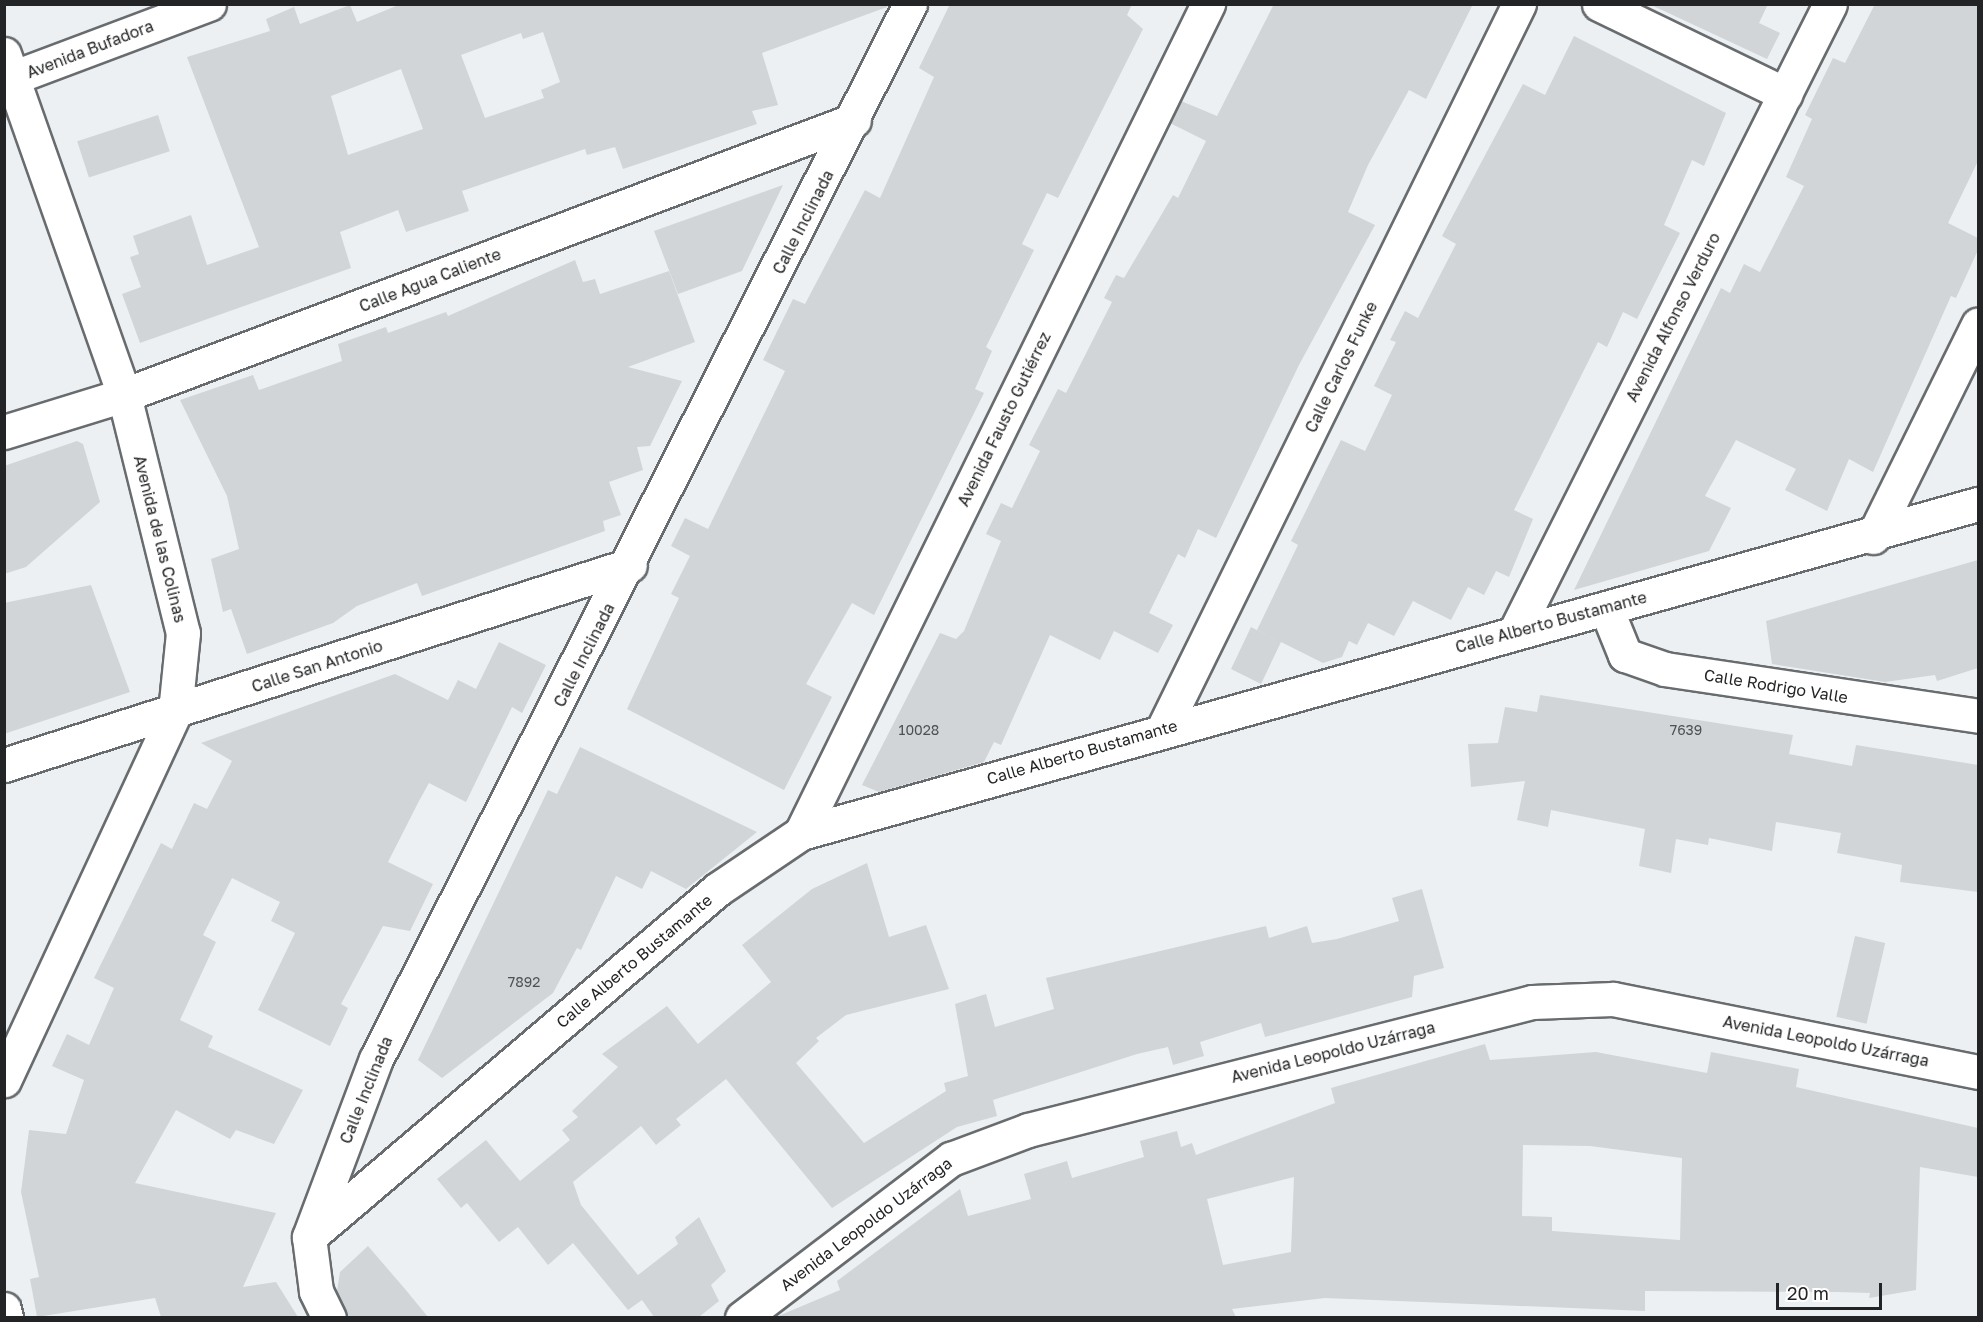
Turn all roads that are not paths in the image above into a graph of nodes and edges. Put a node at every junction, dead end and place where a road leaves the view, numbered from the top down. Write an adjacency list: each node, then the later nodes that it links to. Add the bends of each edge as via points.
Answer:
1 (209, 4): 7 (street, Avenida Bufadora)
2 (910, 4): 9 (street, Calle Inclinada)
3 (1208, 4): 22 (street, Avenida Fausto Gutiérrez)
4 (1519, 4): 20 (street, Calle Carlos Funke)
5 (1599, 4): 8 (street)
6 (1830, 4): 8 (street, Avenida Alfonso Verduro)
7 (8, 71): 11 (street, Avenida de las Colinas)
8 (1785, 94): 17 (street, Avenida Alfonso Verduro)
9 (854, 120): 11 (street, Calle Agua Caliente); 15 (street, Calle Inclinada)
10 (1978, 325): 14 (street)
11 (124, 395): 12 (street, Calle Agua Caliente); 18 (street, Avenida de las Colinas, via 183,633)
12 (4, 432)
13 (1978, 504): 14 (street, Calle Alberto Bustamante)
14 (1873, 537): 16 (street, Calle Alberto Bustamante)
15 (630, 565): 18 (street, Calle San Antonio); 25 (street, Calle Inclinada, via 376,1059)
16 (1606, 608): 17 (street, Calle Alberto Bustamante); 19 (street, Calle Rodrigo Valle, via 1625,655 1665,669)
17 (1516, 630): 20 (street, Calle Alberto Bustamante)
18 (175, 712): 21 (street, Calle San Antonio); 24 (street, Avenida de las Colinas)
19 (1978, 716)
20 (1163, 729): 22 (street, Calle Alberto Bustamante)
21 (4, 765)
22 (801, 833): 25 (street, Calle Alberto Bustamante, via 718,889)
23 (1978, 1072): 29 (street, Avenida Leopoldo Uzárraga, via 1612,999 1532,1002 1028,1130 951,1159)
24 (4, 1080)
25 (309, 1237): 28 (street, Calle Inclinada, via 316,1291)
26 (4, 1309): 27 (street)
27 (6, 1317)
28 (329, 1317)
29 (742, 1317)

